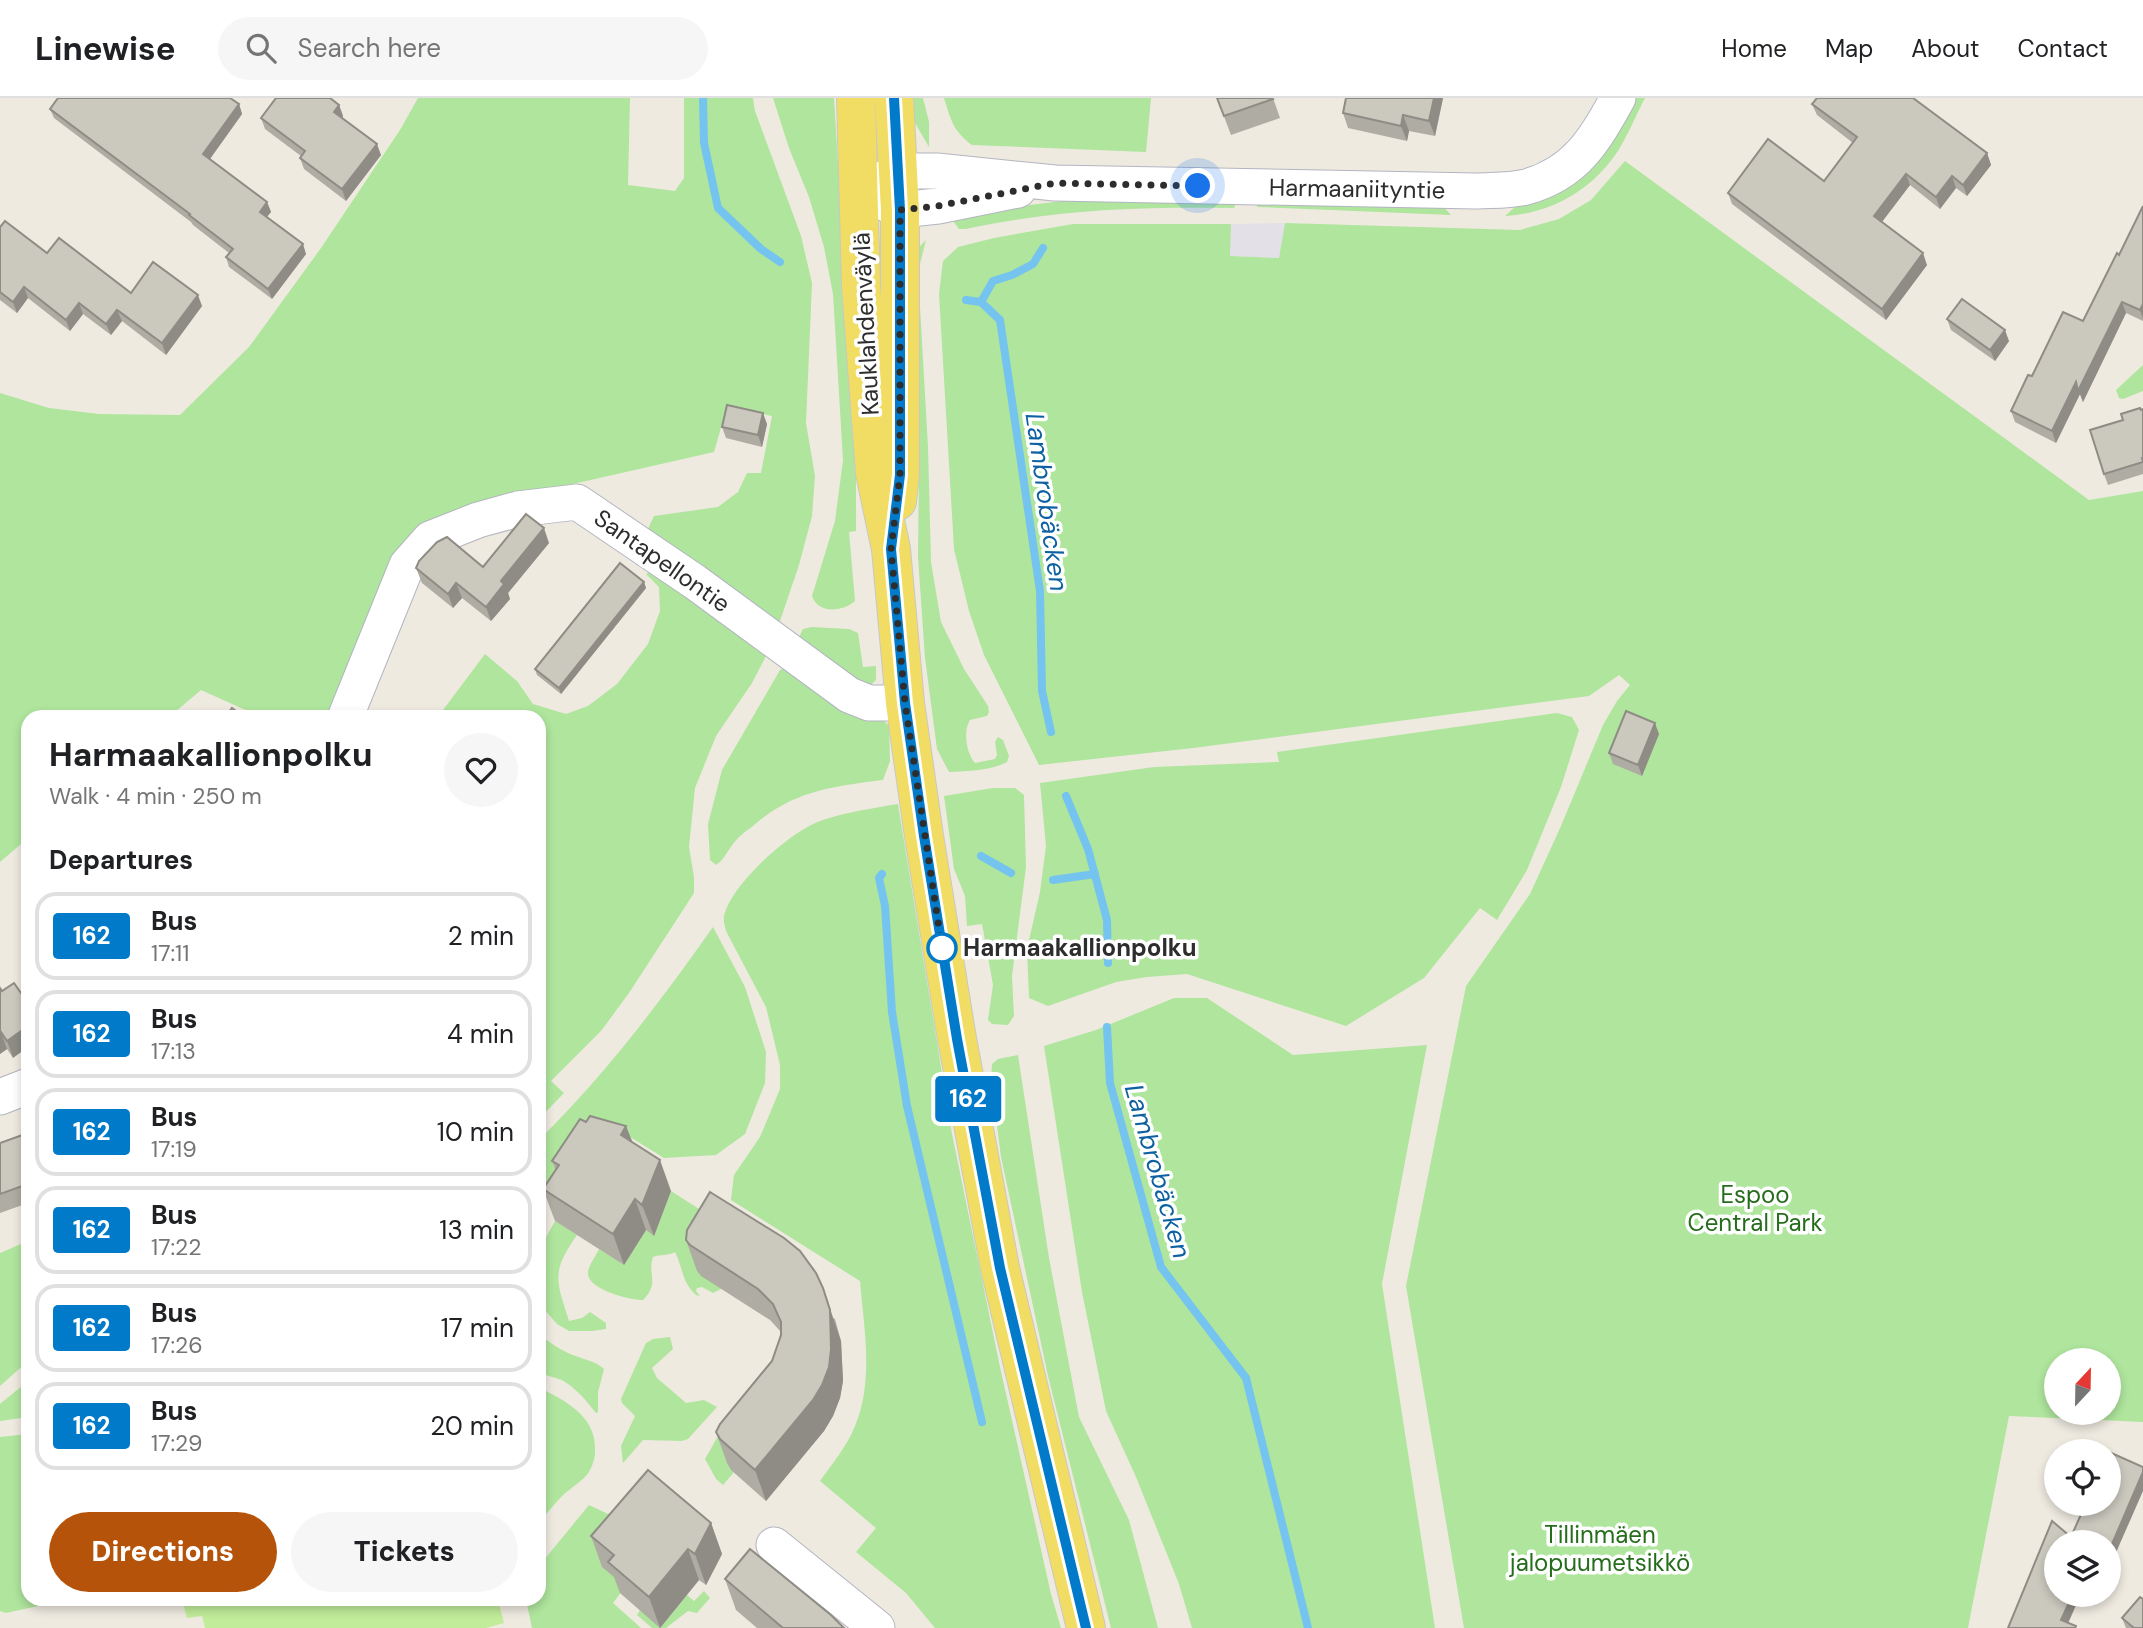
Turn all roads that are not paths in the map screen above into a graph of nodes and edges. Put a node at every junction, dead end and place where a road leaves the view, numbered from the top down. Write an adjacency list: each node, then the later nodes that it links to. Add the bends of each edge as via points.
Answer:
1 (856, 98): 6 (main road, Kauklahdenväylä)
2 (894, 98): 4 (main road, Kauklahdenväylä)
3 (1618, 98): 5 (street, Harmaaniityntie, via 1584,152 1559,174 1524,187 1476,191)
4 (898, 170): 5 (street, Harmaaniityntie); 6 (street, Harmaaniityntie); 7 (main road, Kauklahdenväylä)
5 (1055, 183): 7 (street, Harmaaniityntie)
6 (859, 191): 7 (street); 8 (main road, Kauklahdenväylä, via 875,473)
7 (900, 210): 8 (main road, Kauklahdenväylä, via 900,475)
8 (891, 549): 9 (main road, Kauklahdenväylä)
9 (905, 703): 10 (street, Santapellontie, via 869,703 849,695 577,502 518,509 430,539 407,565); 15 (main road, Kauklahdenväylä, via 957,1039 1000,1268)
10 (348, 710)
11 (21, 1089): 12 (street)
12 (0, 1097)
13 (774, 1545): 14 (street)
14 (877, 1628)
15 (1086, 1628)

